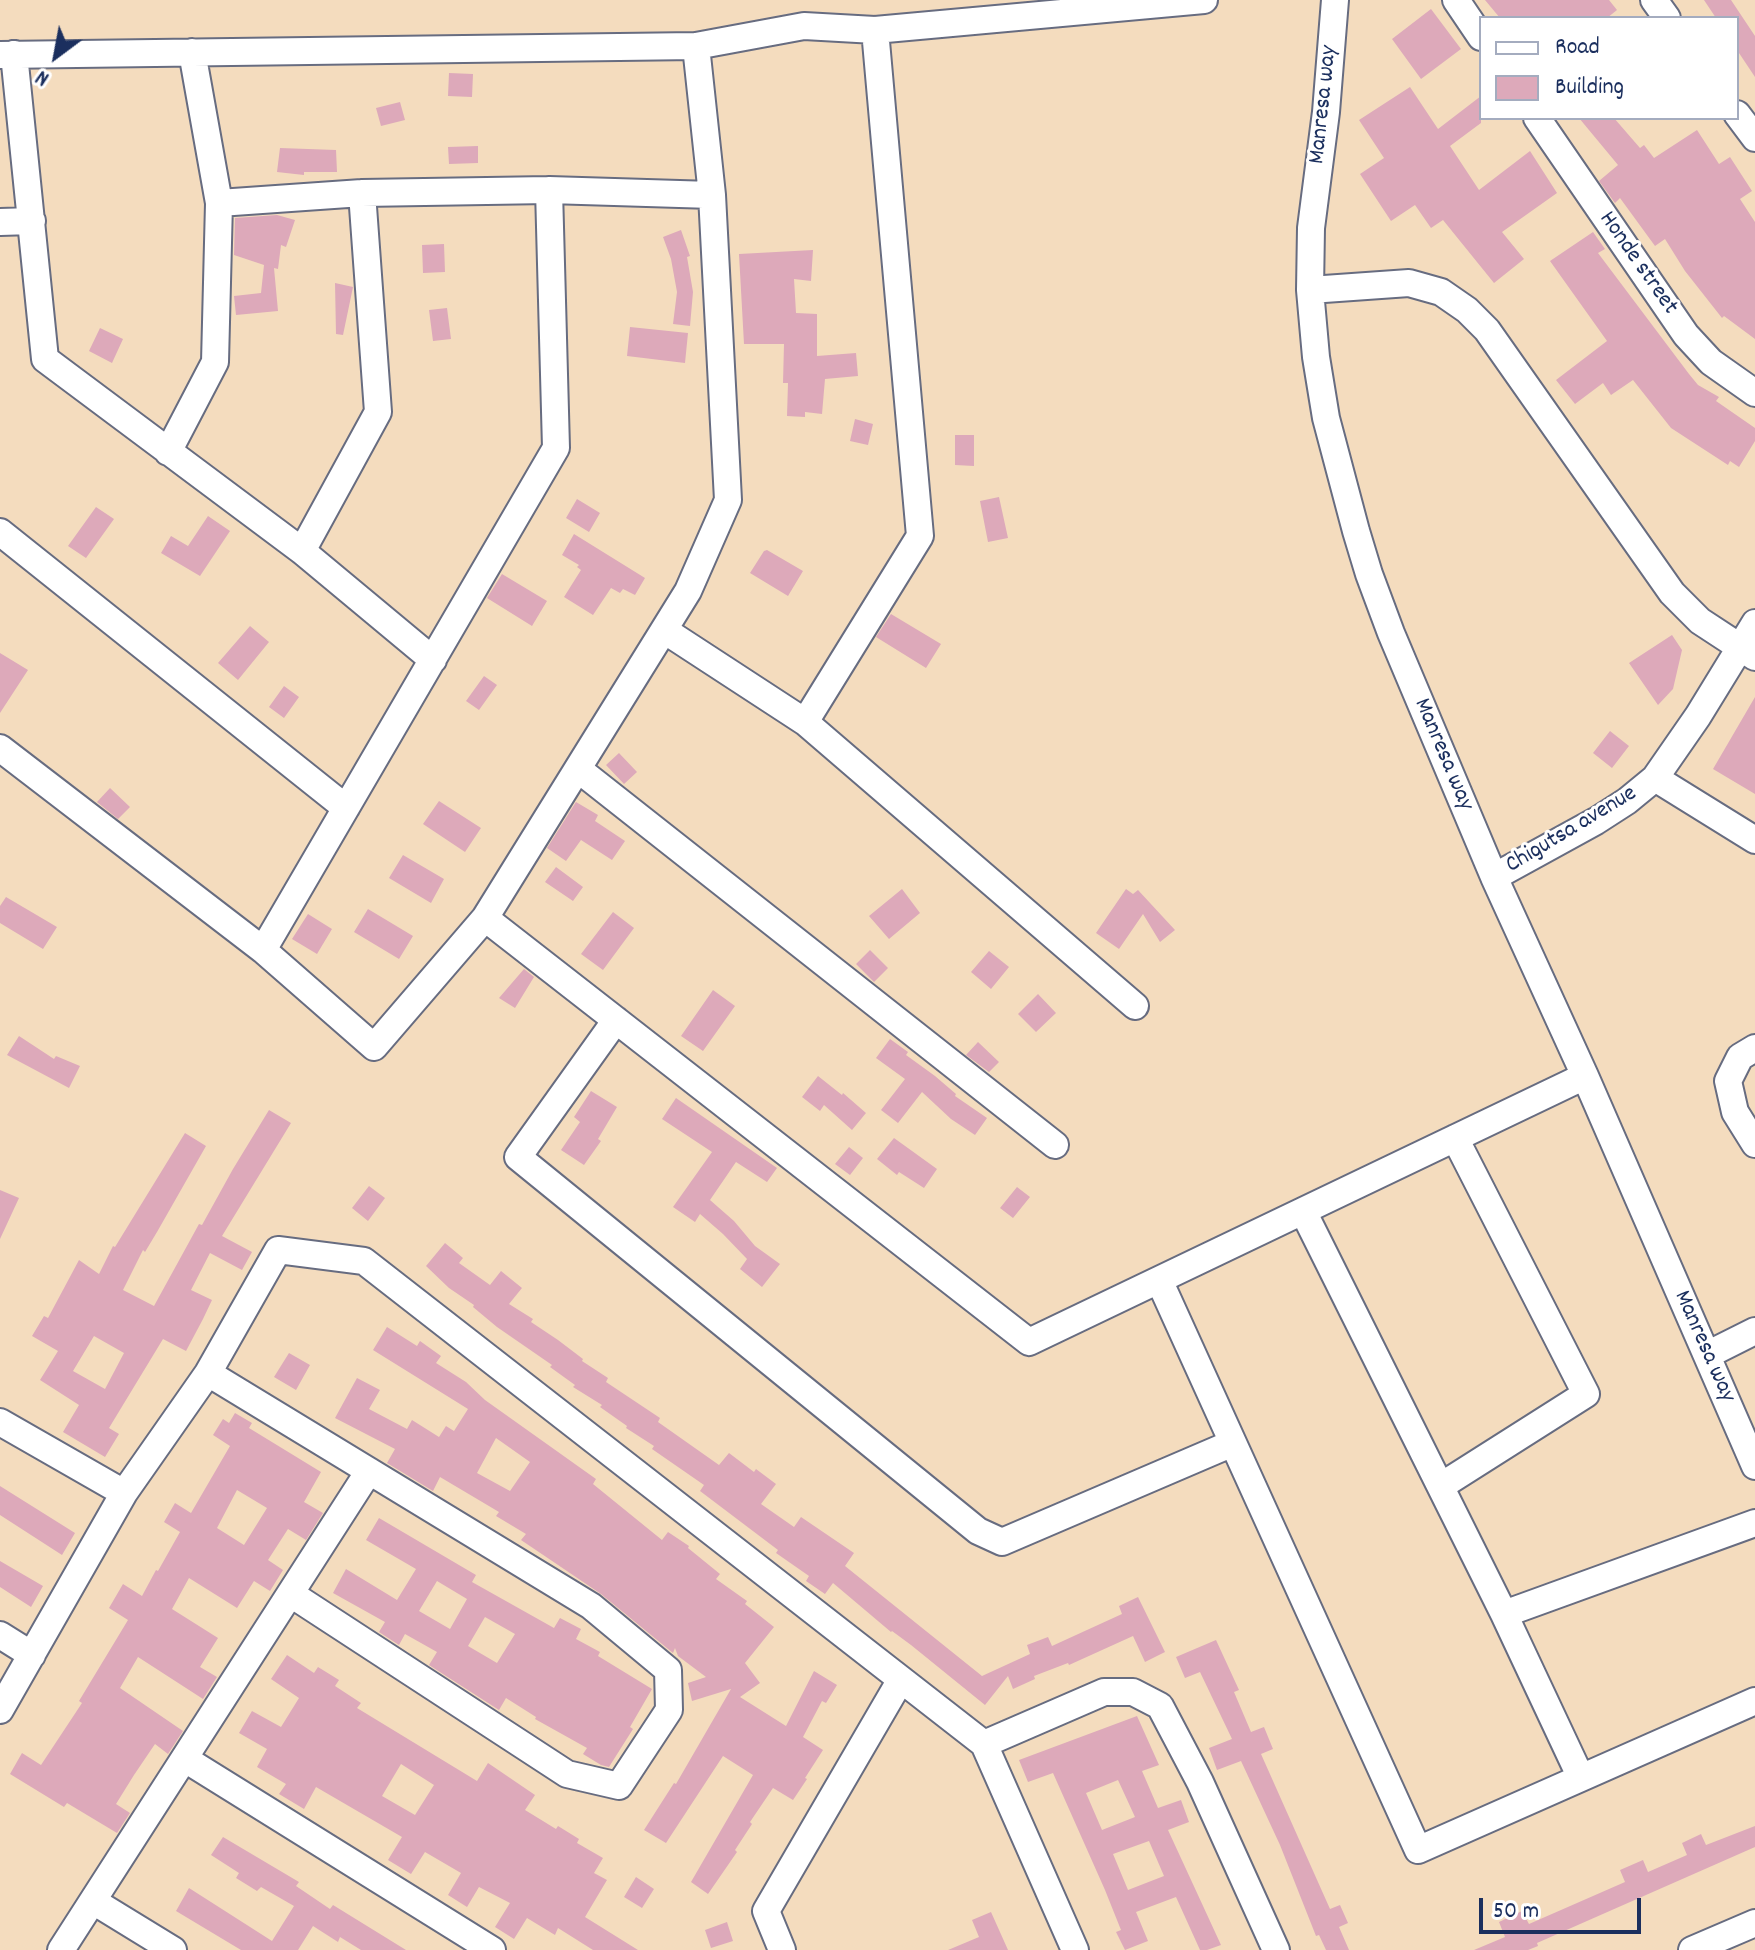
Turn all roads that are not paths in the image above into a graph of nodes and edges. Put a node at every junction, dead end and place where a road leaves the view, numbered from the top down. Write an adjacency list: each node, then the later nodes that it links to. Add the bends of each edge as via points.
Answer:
1 (1204, 0): 4 (street)
2 (1335, 0): 18 (street, Manresa way, via 1311,228)
3 (1456, 0): 5 (street)
4 (875, 30): 6 (street, via 804,26); 27 (street, via 920,536)
5 (1479, 34)
6 (696, 46): 7 (street); 14 (street)
7 (192, 52): 8 (street); 15 (street)
8 (7, 54): 16 (street)
9 (1739, 117): 11 (street)
10 (1538, 120): 19 (street, Honde street, via 1686,335 1711,362)
11 (1755, 138)
12 (549, 190): 13 (street); 14 (street); 26 (street, via 556,448)
13 (362, 193): 15 (street); 22 (street, via 378,412)
14 (712, 195): 24 (street, via 728,500 688,591)
15 (219, 203): 20 (street, via 215,362)
16 (32, 221): 17 (street); 20 (street, via 45,359)
17 (0, 222)
18 (1310, 290): 25 (street, via 1409,283 1441,292 1467,310 1487,330 1672,593 1700,621); 33 (street, Manresa way, via 1326,418 1369,574)
19 (1755, 393)
20 (168, 452): 22 (street)
21 (0, 532): 31 (street)
22 (302, 551): 26 (street)
23 (1755, 623): 25 (street, Chigutsa avenue)
24 (664, 630): 27 (street); 29 (street)
25 (1748, 652): 30 (street, Chigutsa avenue)
26 (433, 660): 31 (street)
27 (805, 722): 36 (street)
28 (0, 748): 35 (street)
29 (578, 769): 34 (street); 42 (street)
30 (1655, 778): 32 (street); 33 (street, Chigutsa avenue, via 1596,821)
31 (346, 808): 35 (street)
32 (1755, 840)
33 (1494, 877): 39 (street, Manresa way)
34 (485, 918): 35 (street, via 374,1047); 37 (street)
35 (263, 950)
36 (1135, 1006)
37 (616, 1020): 44 (street, via 1029,1342); 49 (street, via 518,1157 978,1531 1002,1542)
38 (1755, 1048): 41 (street, via 1740,1057 1728,1081 1735,1112)
39 (1585, 1076): 40 (street); 46 (street, Manresa way)
40 (1455, 1138): 43 (street); 52 (street, via 1586,1394)
41 (1755, 1144)
42 (1055, 1145)
43 (1303, 1211): 44 (street); 52 (street)
44 (1159, 1280): 49 (street)
45 (1755, 1331): 46 (street)
46 (1707, 1355): 50 (street, Manresa way)
47 (208, 1373): 51 (street); 53 (street); 59 (street, via 278,1250 364,1261)
48 (0, 1422): 53 (street)
49 (1233, 1443): 64 (street, via 1418,1850)
50 (1755, 1466)
51 (369, 1471): 55 (street); 55 (street, via 591,1606 668,1670 669,1710 619,1786 567,1774)
52 (1441, 1486): 56 (street)
53 (124, 1493): 58 (street)
54 (1755, 1523): 56 (street)
55 (291, 1594): 63 (street)
56 (1504, 1614): 64 (street)
57 (0, 1635): 58 (street)
58 (32, 1655): 61 (street)
59 (900, 1681): 62 (street); 70 (street, via 766,1911)
60 (1755, 1701): 64 (street)
61 (0, 1710)
62 (984, 1744): 71 (street); 72 (street, via 1104,1692 1133,1692 1160,1706)
63 (185, 1759): 65 (street); 69 (street)
64 (1581, 1778)
65 (93, 1901): 67 (street); 68 (street)
66 (1755, 1923): 73 (street)
67 (61, 1950)
68 (173, 1950)
69 (492, 1950)
70 (782, 1950)
71 (1075, 1950)
72 (1276, 1950)
73 (1692, 1950)

